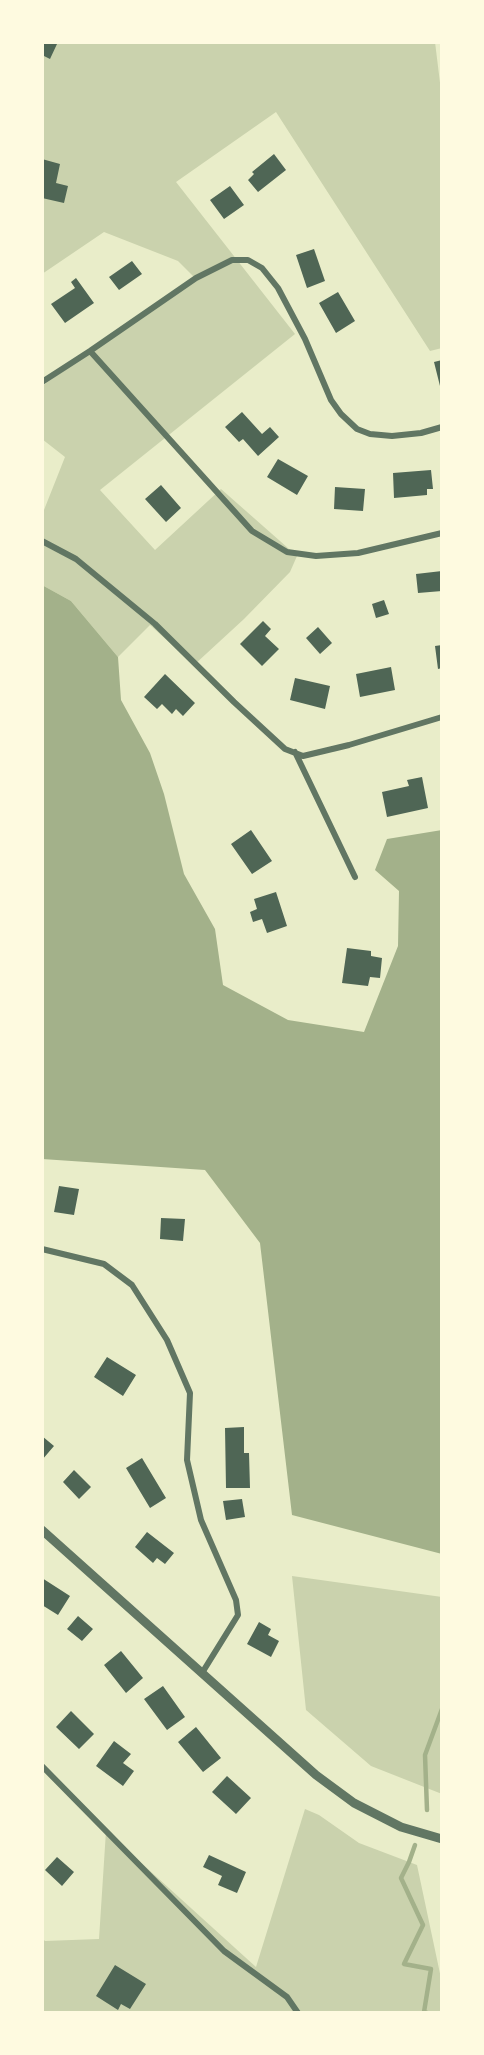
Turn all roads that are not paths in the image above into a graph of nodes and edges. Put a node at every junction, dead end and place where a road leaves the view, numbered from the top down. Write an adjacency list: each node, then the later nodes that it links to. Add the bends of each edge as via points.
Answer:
1 (90, 351): 2 (street); 3 (street, via 196,278 232,260 248,260 262,268 278,288 331,400 357,429 393,436); 4 (street, via 252,531 287,552 316,556 358,554)
2 (42, 382)
3 (442, 427)
4 (442, 533)
5 (42, 541): 7 (street, via 76,559 155,624 285,749)
6 (442, 717): 7 (street, via 303,756)
7 (295, 752): 8 (street)
8 (355, 878)
9 (42, 1249): 11 (street, via 104,1264 132,1285 167,1340 190,1393 188,1460 201,1520 236,1600 238,1615)
10 (43, 1535): 11 (street)
11 (202, 1673): 13 (street, via 316,1775 354,1803 401,1827)
12 (42, 1766): 14 (street, via 224,1951 287,1997)
13 (442, 1839)
14 (298, 2013)

